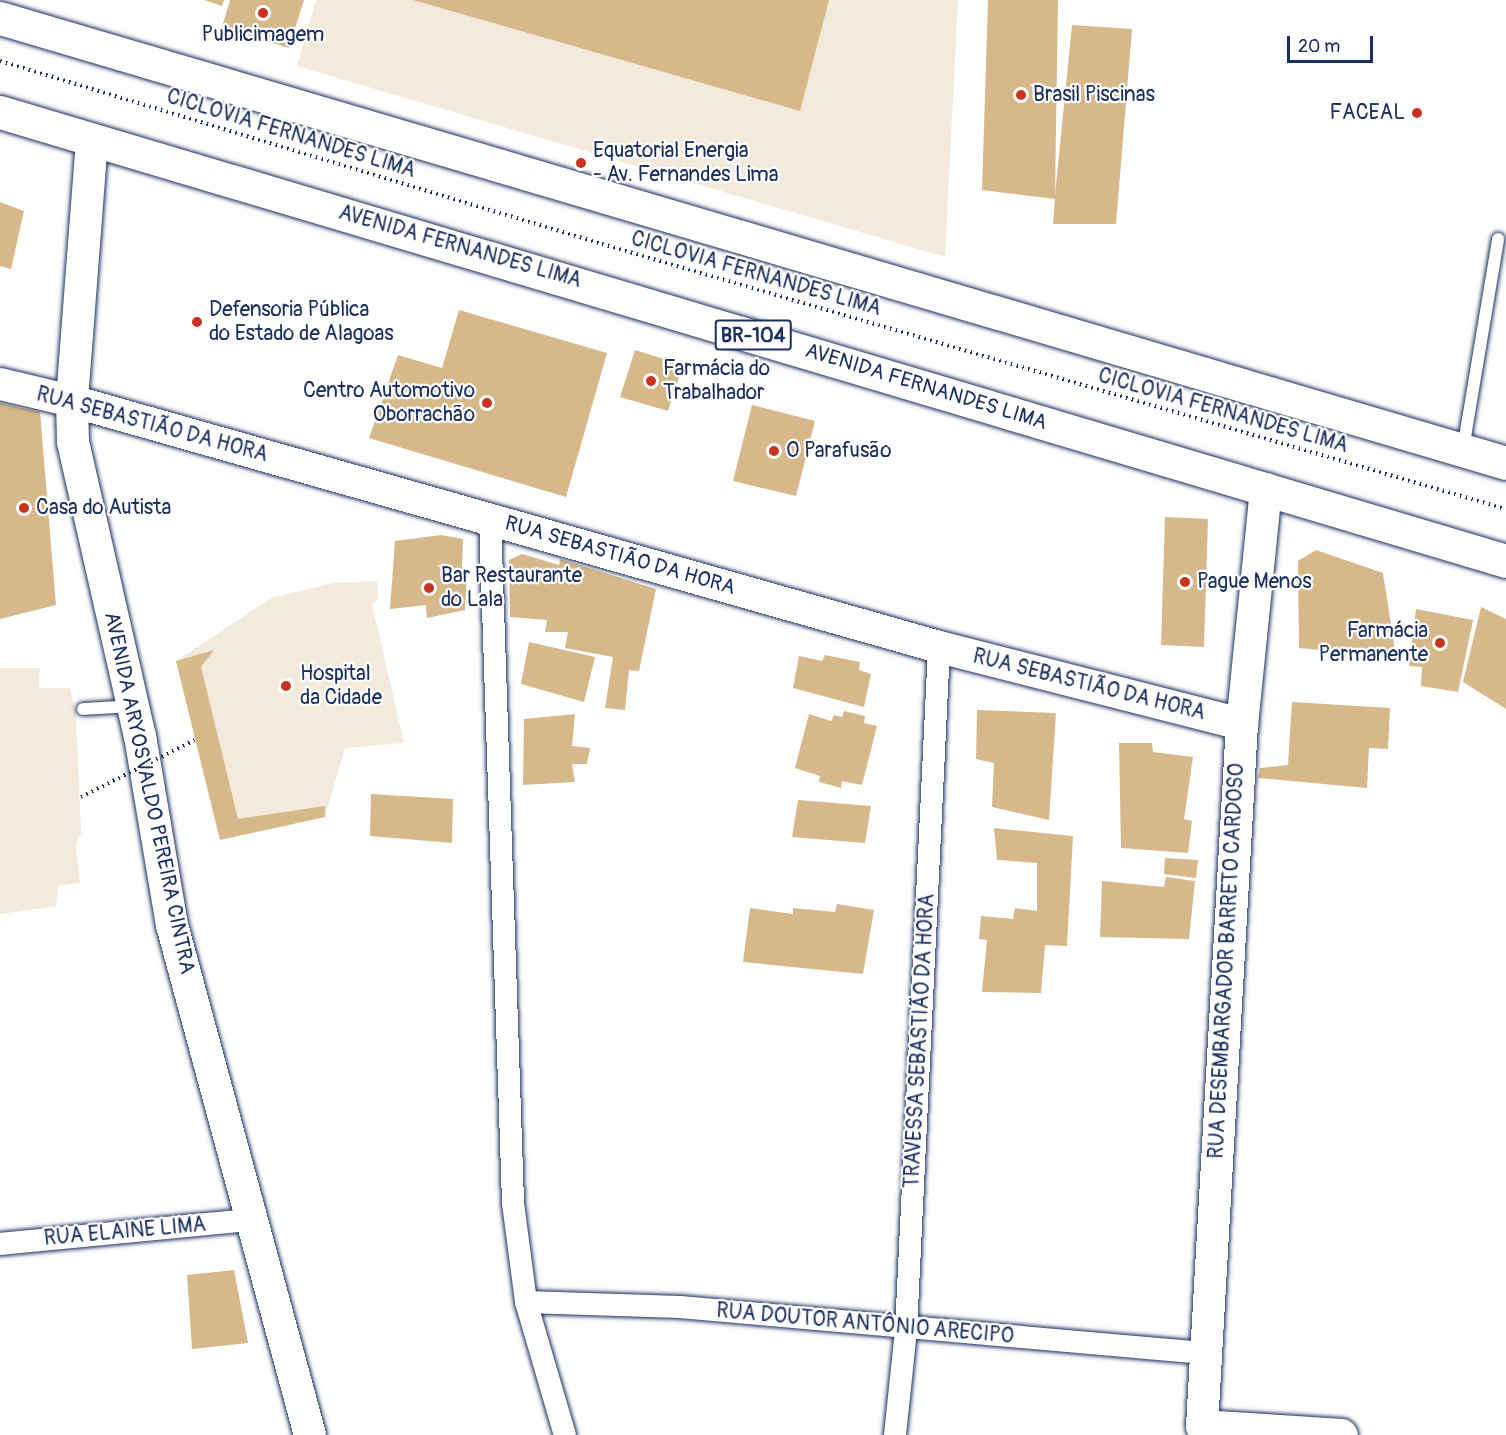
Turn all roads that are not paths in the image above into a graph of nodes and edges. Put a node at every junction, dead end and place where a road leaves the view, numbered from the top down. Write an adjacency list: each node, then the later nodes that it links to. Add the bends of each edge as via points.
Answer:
1 (0, 18): 7 (highway)
2 (0, 112): 3 (highway, AVENIDA FERNANDES LIMA / BR-104)
3 (92, 140): 6 (street, AVENIDA ARYOSVALDO PEREIRA CINTRA); 9 (highway, AVENIDA FERNANDES LIMA / BR-104)
4 (1498, 239): 7 (lane)
5 (0, 384): 6 (street, RUA SEBASTIÃO DA HORA)
6 (72, 401): 10 (street, RUA SEBASTIÃO DA HORA); 13 (street, AVENIDA ARYOSVALDO PEREIRA CINTRA, via 73,442)
7 (1463, 450): 8 (highway)
8 (1506, 463)
9 (1266, 489): 11 (highway, AVENIDA FERNANDES LIMA / BR-104); 15 (street, RUA DESEMBARGADOR BARRETO CARDOSO)
10 (490, 519): 12 (street, RUA SEBASTIÃO DA HORA); 18 (street, via 513,1203)
11 (1506, 561)
12 (939, 647): 15 (street, RUA SEBASTIÃO DA HORA); 19 (street, TRAVESSA SEBASTIÃO DA HORA)
13 (133, 706): 14 (lane); 16 (street, AVENIDA ARYOSVALDO PEREIRA CINTRA, via 172,925)
14 (83, 709)
15 (1242, 724): 20 (street, RUA DESEMBARGADOR BARRETO CARDOSO)
16 (251, 1220): 17 (street, RUA ELAINE LIMA); 22 (street, AVENIDA ARYOSVALDO PEREIRA CINTRA)
17 (0, 1244)
18 (526, 1302): 19 (street, RUA DOUTOR ANTÔNIO ARECIPO, via 680,1307); 23 (street)
19 (906, 1330): 20 (street, RUA DOUTOR ANTÔNIO ARECIPO); 24 (street, TRAVESSA SEBASTIÃO DA HORA)
20 (1203, 1353): 21 (street, RUA DESEMBARGADOR BARRETO CARDOSO)
21 (1202, 1430): 25 (street)
22 (310, 1435)
23 (565, 1435)
24 (895, 1435)
25 (1342, 1435)

